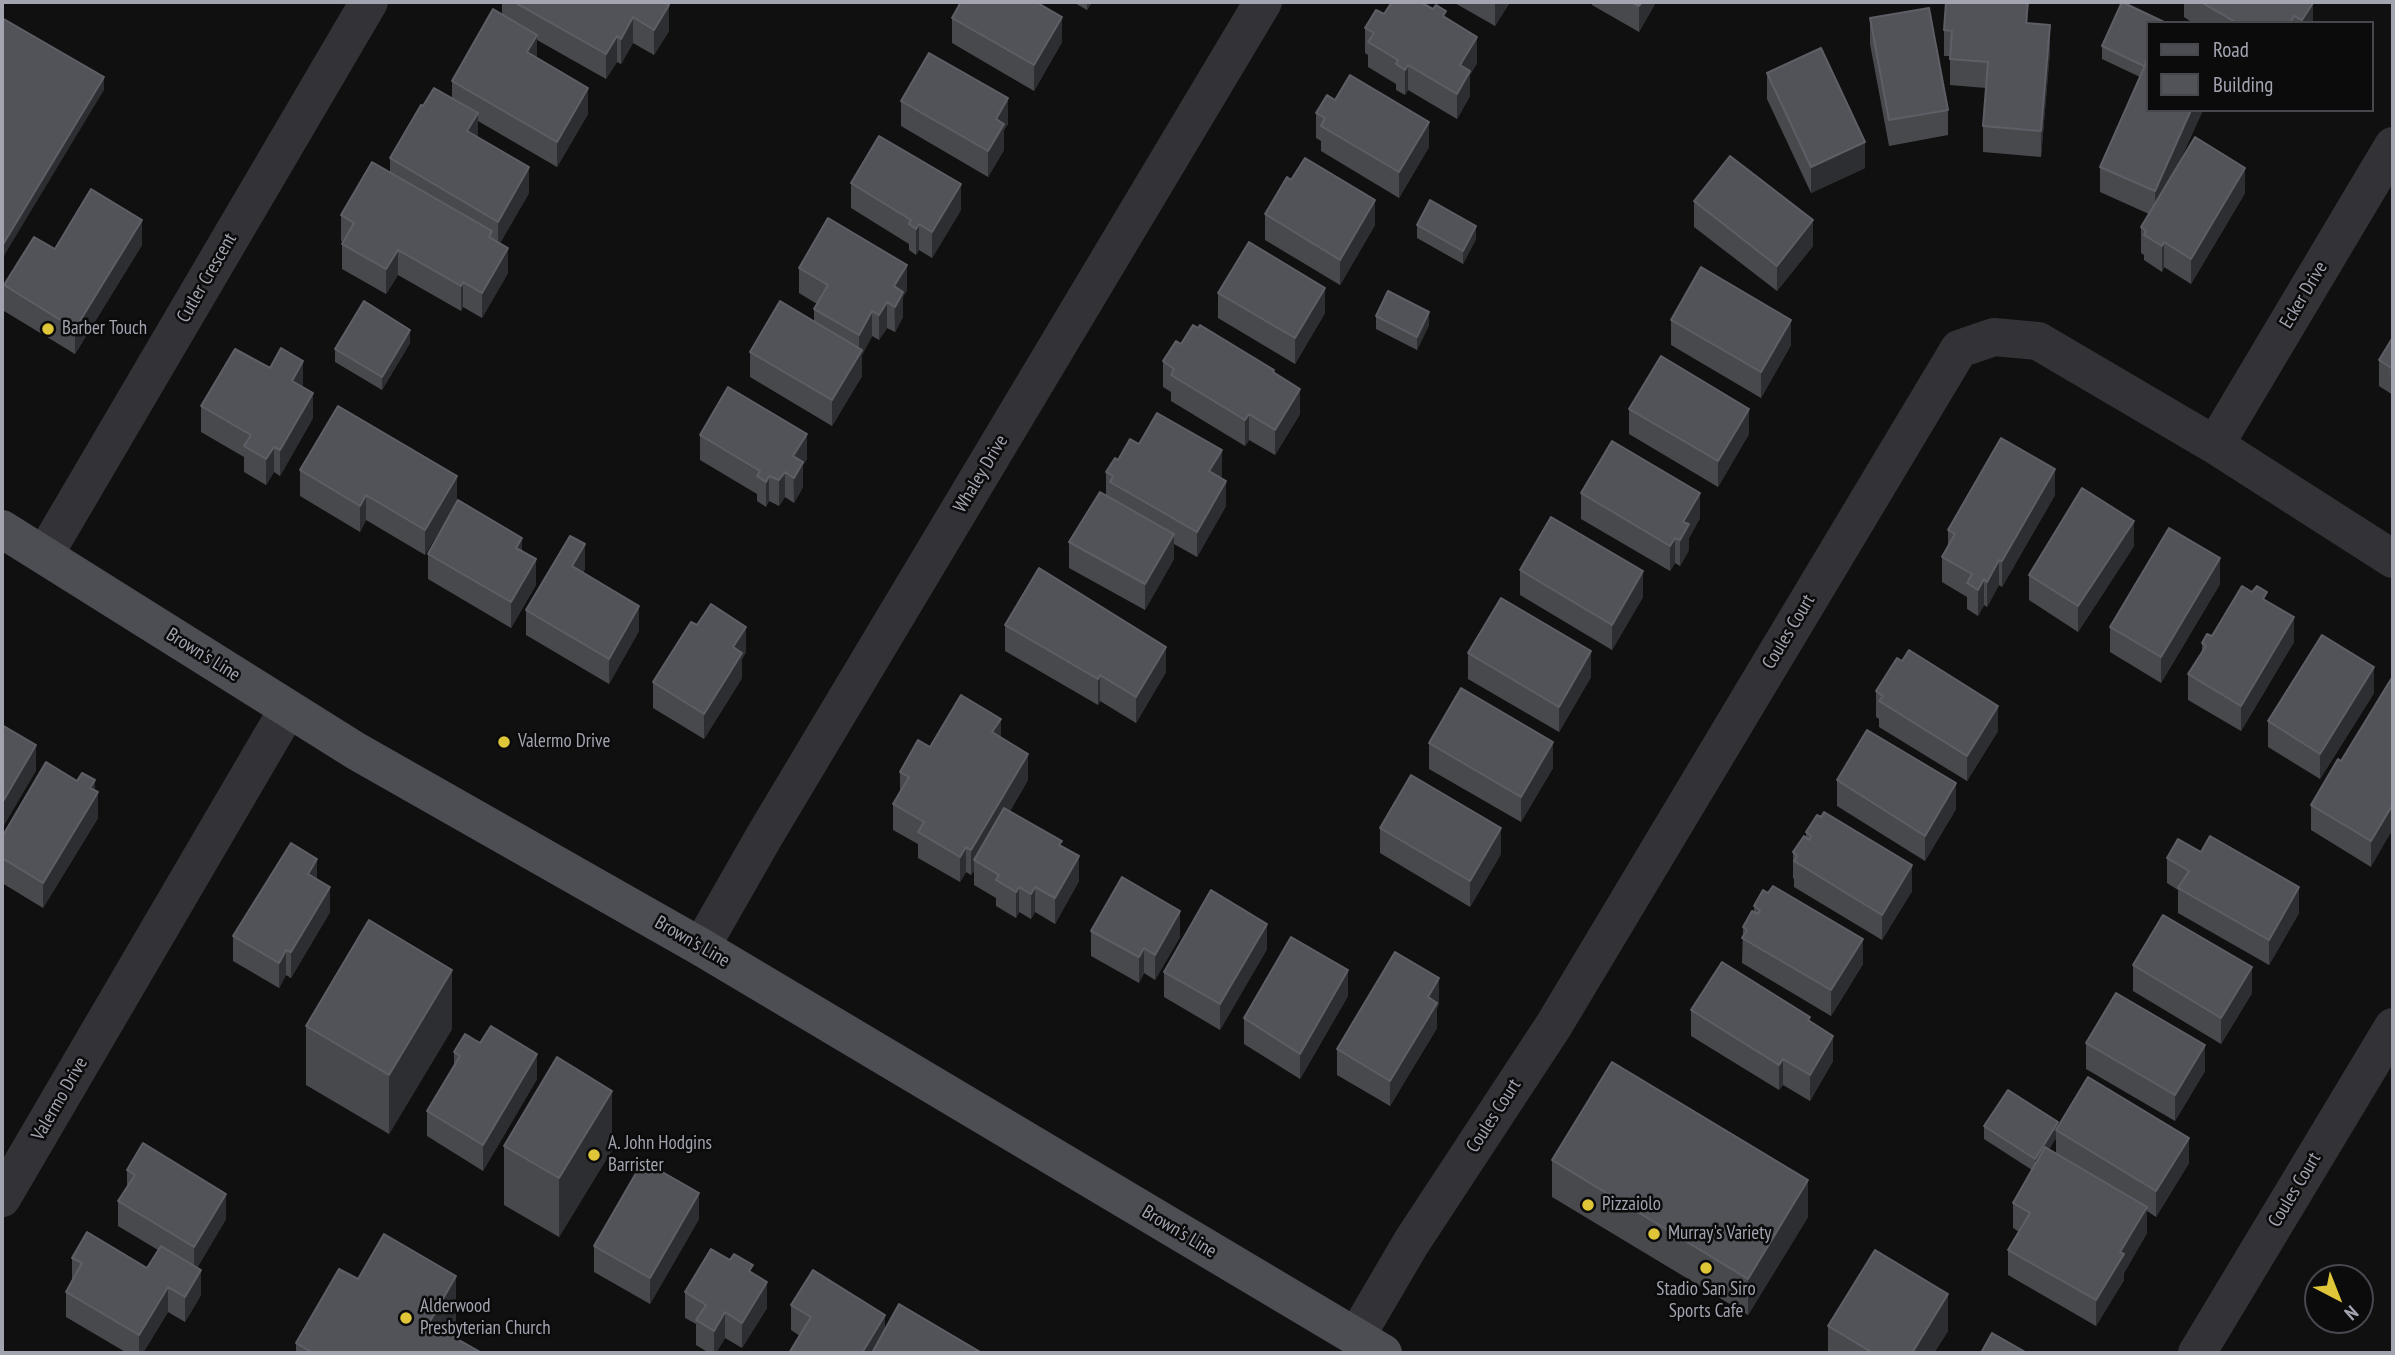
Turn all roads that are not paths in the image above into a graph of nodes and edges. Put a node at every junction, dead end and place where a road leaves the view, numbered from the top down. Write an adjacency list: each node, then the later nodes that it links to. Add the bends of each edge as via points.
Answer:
1 (369, 2): 6 (street, Cutler Crescent)
2 (1263, 2): 9 (street, Whaley Drive)
3 (2393, 146): 4 (street, Ecker Drive)
4 (2215, 444): 7 (street, Coules Court); 12 (street, Coules Court, via 2038,341 1994,337 1959,348 1554,1025 1411,1243)
5 (2, 529): 6 (main road, Brown's Line)
6 (44, 554): 8 (main road, Brown's Line)
7 (2393, 559)
8 (288, 709): 9 (main road, Brown's Line); 11 (street, Valermo Drive)
9 (701, 947): 12 (main road, Brown's Line)
10 (2391, 1037): 13 (street, Coules Court)
11 (2, 1198)
12 (1370, 1345)
13 (2197, 1353)

